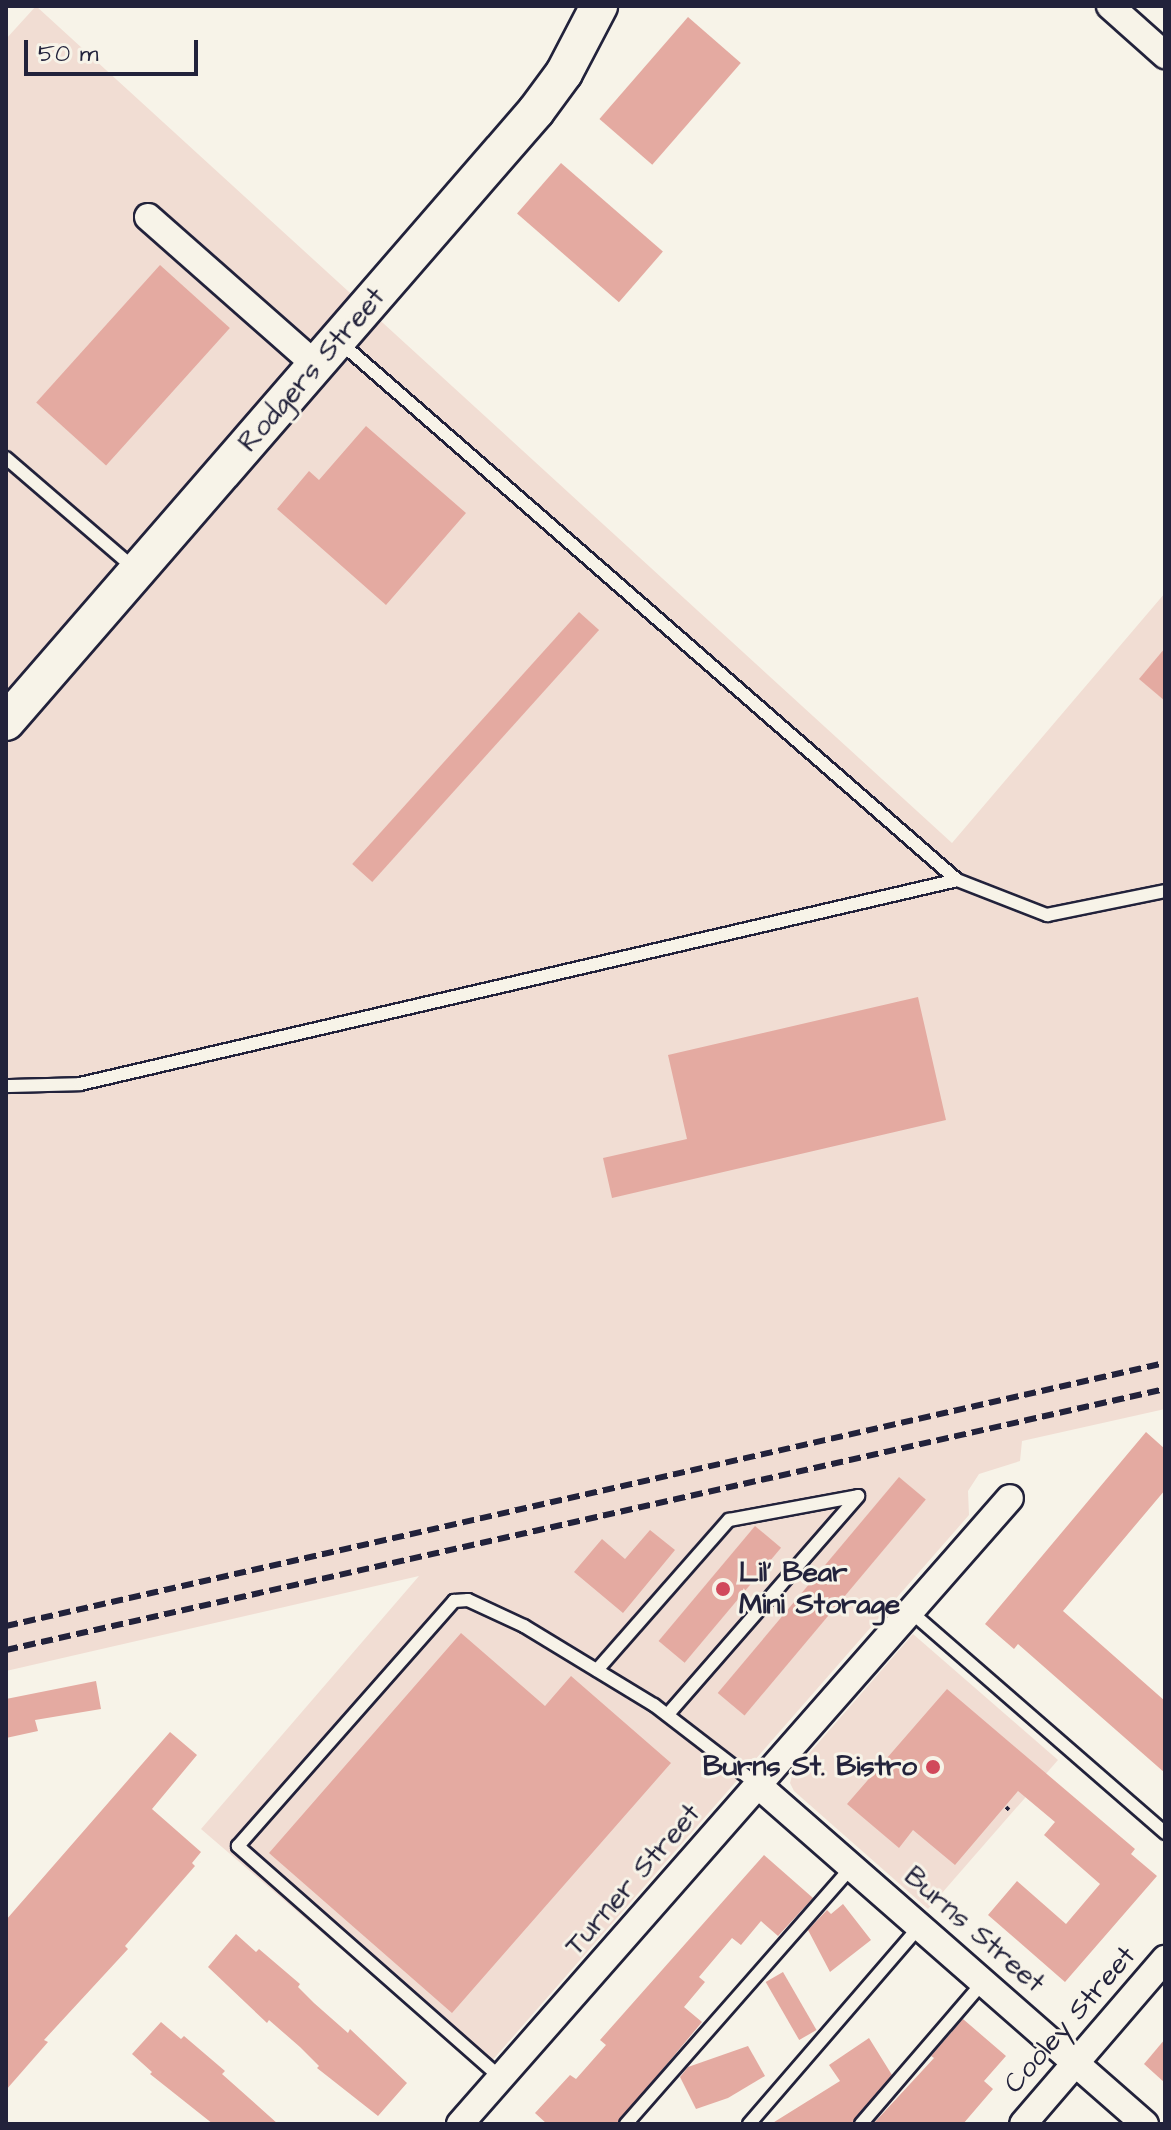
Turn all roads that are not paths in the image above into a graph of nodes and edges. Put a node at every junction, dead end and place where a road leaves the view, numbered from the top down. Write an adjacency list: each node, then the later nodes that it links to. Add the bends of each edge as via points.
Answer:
1 (599, 6): 5 (street, Rodgers Street, via 564,73 536,111)
2 (1110, 6): 3 (street)
3 (1162, 45)
4 (148, 217): 5 (street)
5 (327, 353): 7 (street, Rodgers Street); 9 (lane)
6 (6, 458): 7 (lane)
7 (137, 571): 8 (street, Rodgers Street)
8 (7, 720)
9 (957, 880): 10 (lane, via 1047,915); 11 (lane, via 80,1084)
10 (1165, 891)
11 (6, 1086)
12 (1010, 1498): 13 (street, Turner Street)
13 (911, 1612): 16 (street, Turner Street); 17 (lane)
14 (597, 1670): 15 (lane); 15 (lane, via 729,1520 858,1496); 23 (lane, via 524,1626 468,1600 454,1601 238,1846)
15 (669, 1713): 16 (lane)
16 (759, 1786): 18 (street, Burns Street); 23 (street, Turner Street)
17 (1165, 1833)
18 (852, 1867): 19 (street, Burns Street); 25 (lane)
19 (920, 1926): 21 (street, Burns Street); 26 (lane)
20 (1165, 1959): 22 (street, Cooley Street)
21 (984, 1981): 22 (street, Burns Street); 27 (lane)
22 (1076, 2062): 28 (street, Cooley Street); 29 (street, Burns Street)
23 (501, 2078): 24 (street, Turner Street)
24 (460, 2124)
25 (626, 2124)
26 (749, 2124)
27 (861, 2124)
28 (1023, 2124)
29 (1145, 2124)

